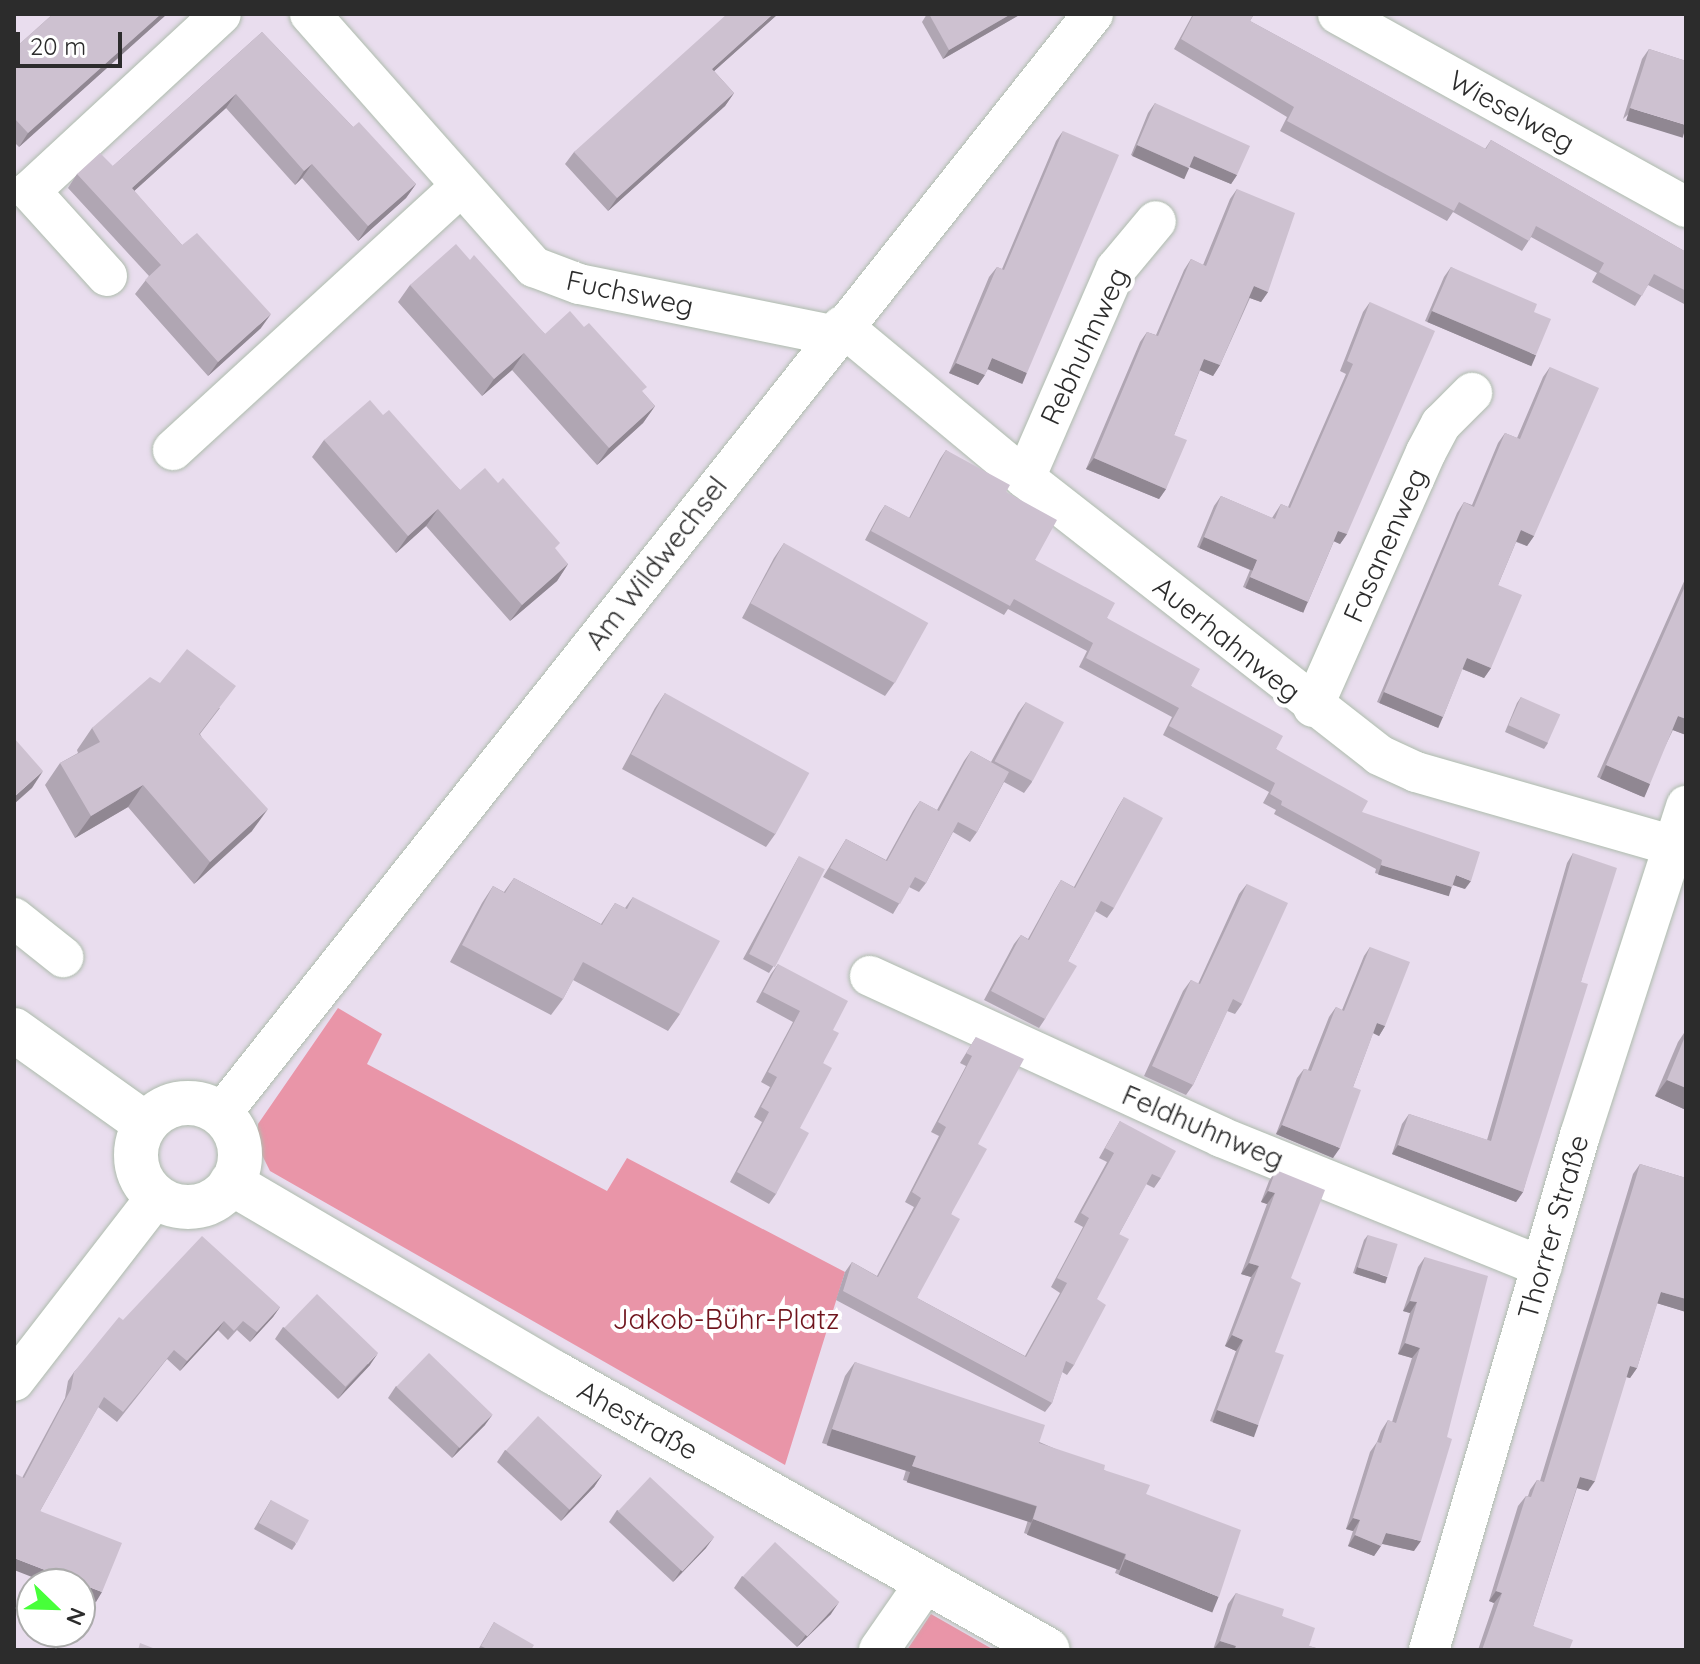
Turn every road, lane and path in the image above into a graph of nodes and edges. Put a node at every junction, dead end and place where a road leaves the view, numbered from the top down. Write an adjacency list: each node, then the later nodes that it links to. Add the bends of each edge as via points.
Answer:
1 (221, 14): 8 (street, via 30,191)
2 (310, 14): 5 (street, Fuchsweg)
3 (1093, 14): 9 (street, Am Wildwechsel)
4 (1338, 14): 6 (street, Wieselweg)
5 (460, 187): 9 (street, Fuchsweg, via 521,256 550,276); 11 (street)
6 (1686, 207)
7 (1156, 221): 12 (street, Rebhuhnweg, via 1116,269)
8 (107, 276)
9 (839, 331): 12 (street, Auerhahnweg); 20 (street, Am Wildwechsel)
10 (1472, 393): 13 (street, Fasanenweg, via 1441,424 1426,452)
11 (173, 450)
12 (1025, 478): 13 (street, Auerhahnweg)
13 (1313, 707): 15 (street, Auerhahnweg, via 1379,755 1416,772)
14 (1686, 806): 15 (street, Thorrer Straße)
15 (1670, 845): 24 (street, Thorrer Straße)
16 (14, 918): 17 (street)
17 (63, 957)
18 (870, 976): 24 (street, Feldhuhnweg, via 1207,1131)
19 (14, 1030): 21 (street)
20 (220, 1115): 21 (street, via 201,1105 178,1104); 22 (street, via 239,1146)
21 (146, 1124): 23 (street, via 137,1144 137,1167)
22 (231, 1183): 23 (street, via 201,1206 178,1206); 26 (street, Ahestraße)
23 (156, 1197): 25 (street)
24 (1542, 1267): 29 (street, Thorrer Straße)
25 (14, 1381)
26 (926, 1582): 27 (street); 28 (street, Ahestraße)
27 (879, 1650)
28 (1048, 1650)
29 (1429, 1650)

